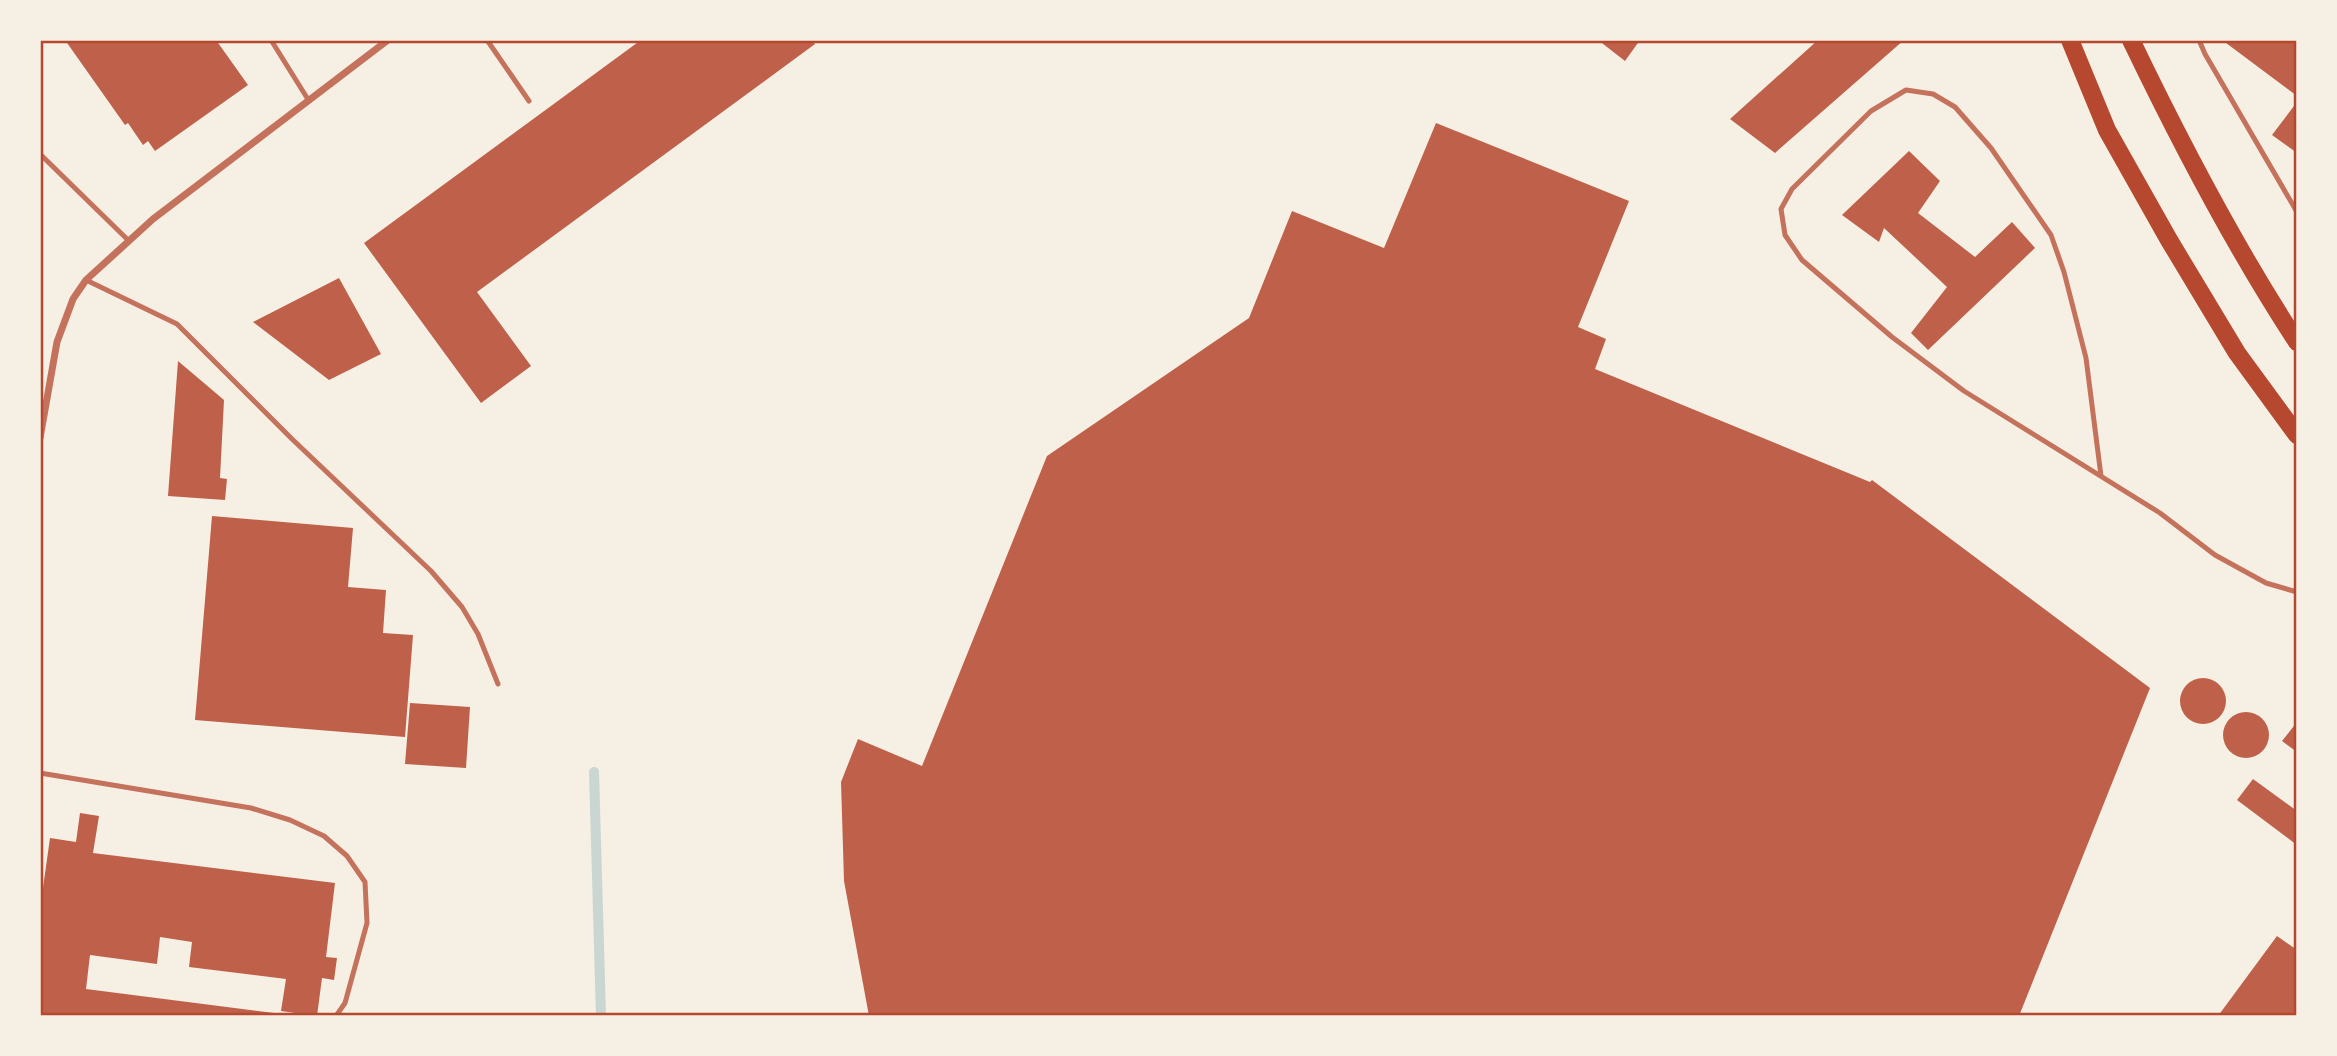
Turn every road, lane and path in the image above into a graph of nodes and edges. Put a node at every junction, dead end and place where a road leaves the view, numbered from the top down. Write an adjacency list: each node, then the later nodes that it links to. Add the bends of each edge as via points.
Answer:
1 (271, 40): 8 (lane)
2 (388, 40): 8 (street)
3 (487, 40): 7 (lane)
4 (2070, 40): 15 (main road, via 2107,130 2169,240 2237,354)
5 (2131, 40): 13 (main road, via 2255,279)
6 (2199, 40): 10 (lane)
7 (529, 100)
8 (309, 101): 11 (street)
9 (40, 154): 11 (lane)
10 (2297, 212)
11 (128, 240): 12 (street)
12 (86, 280): 14 (street, via 73,299 57,342); 19 (lane, via 177,324 432,571 478,634)
13 (2297, 342)
14 (43, 398): 16 (street)
15 (2297, 435)
16 (40, 438)
17 (2101, 476): 17 (lane, via 1964,391 1892,337 1802,261 1785,234 1781,209 1792,189 1871,111 1906,90 1933,94 1955,107 1991,148 2051,235 2086,358); 18 (lane, via 2215,555 2266,583)
18 (2297, 592)
19 (498, 684)
20 (40, 773): 21 (lane, via 251,808 324,836 347,856 365,882 367,923 345,1003)
21 (336, 1016)

